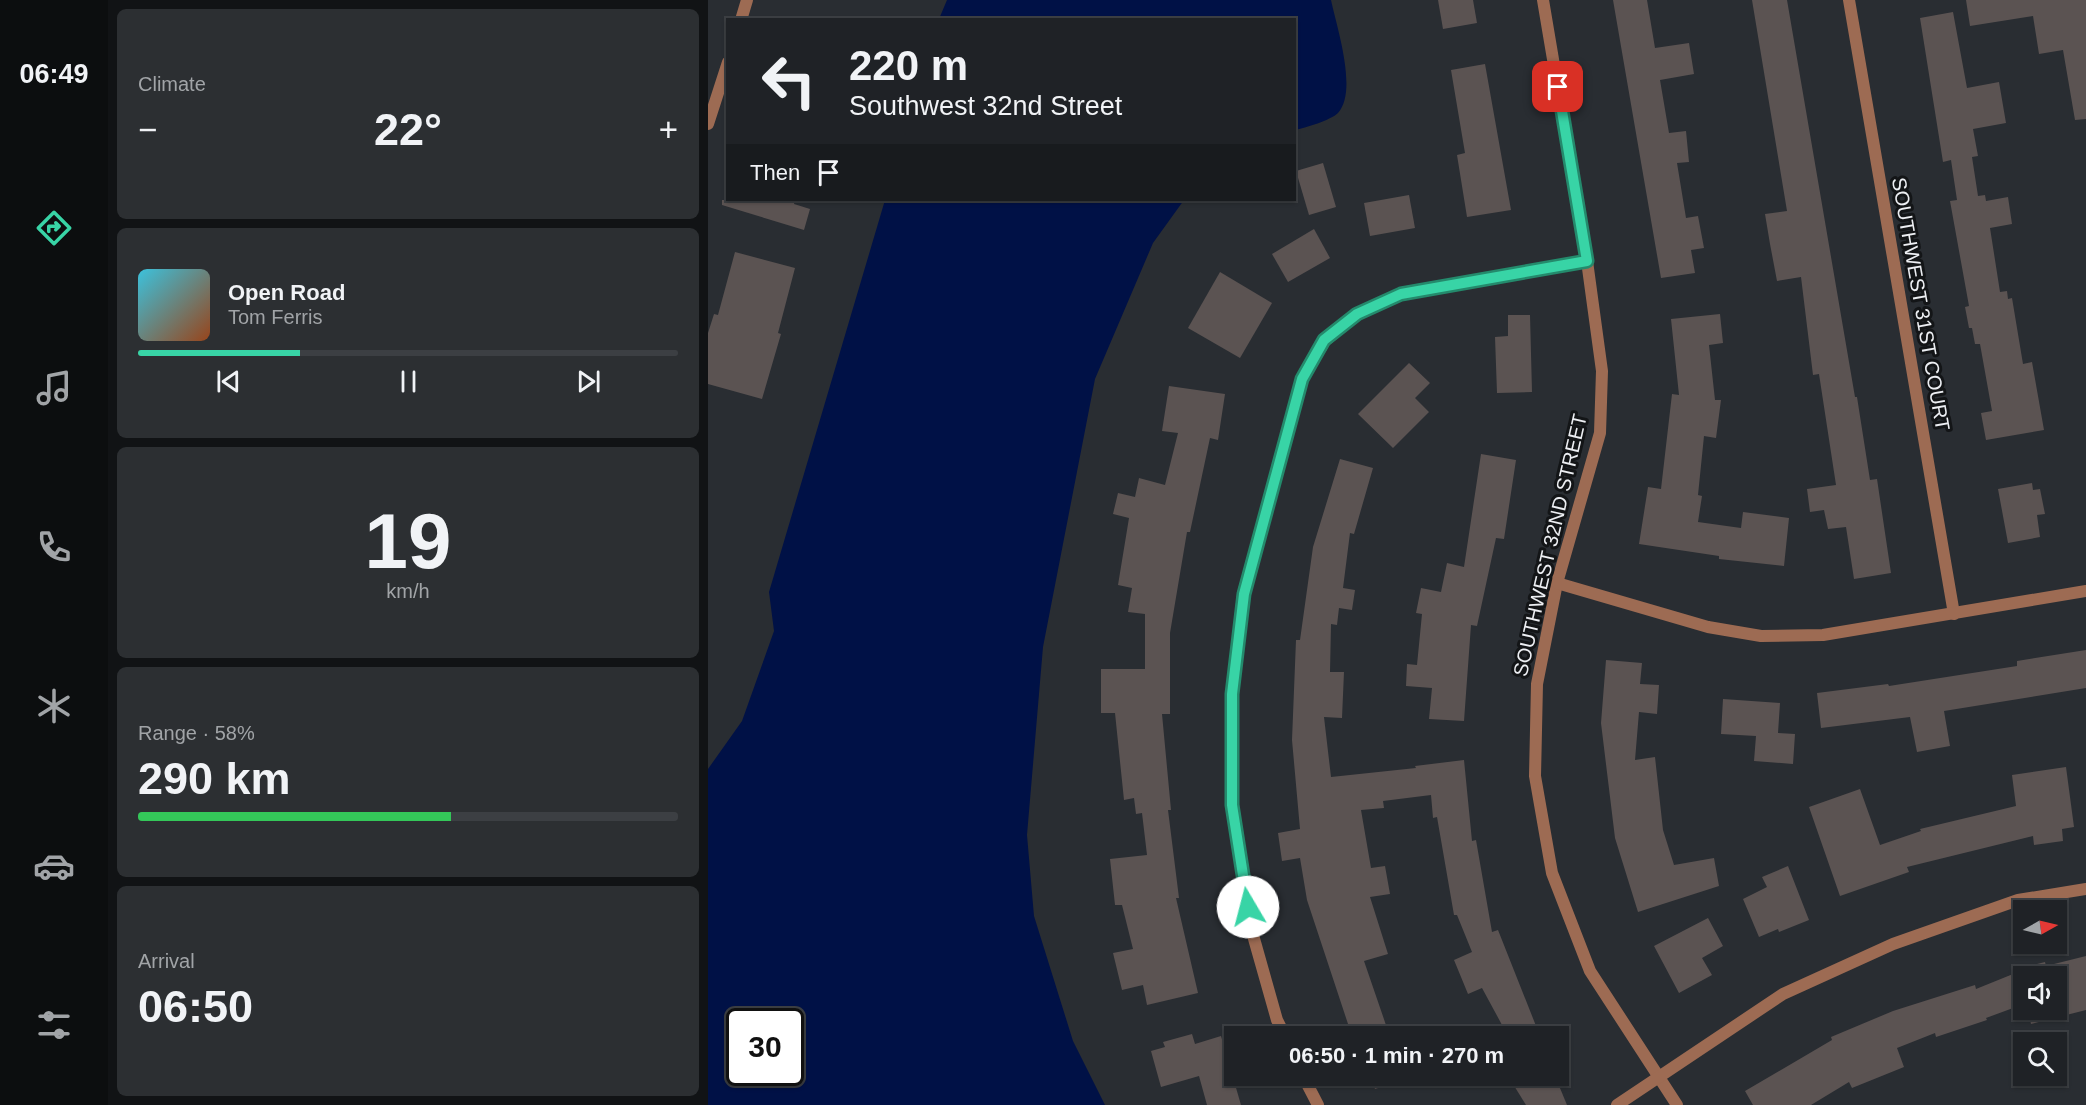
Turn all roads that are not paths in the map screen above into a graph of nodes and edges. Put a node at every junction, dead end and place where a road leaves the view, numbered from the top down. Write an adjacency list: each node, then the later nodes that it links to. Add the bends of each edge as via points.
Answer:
1 (747, 0): 4 (street)
2 (1543, 0): 7 (street, SOUTHWEST 32ND STREET)
3 (1849, 0): 10 (street, SOUTHWEST 31ST COURT)
4 (742, 18)
5 (726, 68): 6 (street)
6 (708, 124)
7 (1587, 261): 8 (street, SOUTHWEST 32ND STREET, via 1602,371 1599,434); 12 (street, via 1401,294 1357,314 1324,340 1302,379 1244,594 1232,694 1232,805 1251,928)
8 (1557, 583): 10 (street, via 1708,627 1761,636 1823,635); 13 (street, SOUTHWEST 32ND STREET, via 1537,684 1535,776 1552,873 1590,971)
9 (2086, 591): 10 (street)
10 (1954, 614)
11 (2086, 889): 13 (street, via 2018,900 1893,944 1783,994)
12 (1280, 1026)
13 (1658, 1077): 16 (street); 17 (street, SOUTHWEST 32ND STREET)
14 (1308, 1086): 15 (street)
15 (1318, 1105)
16 (1617, 1105)
17 (1677, 1105)

